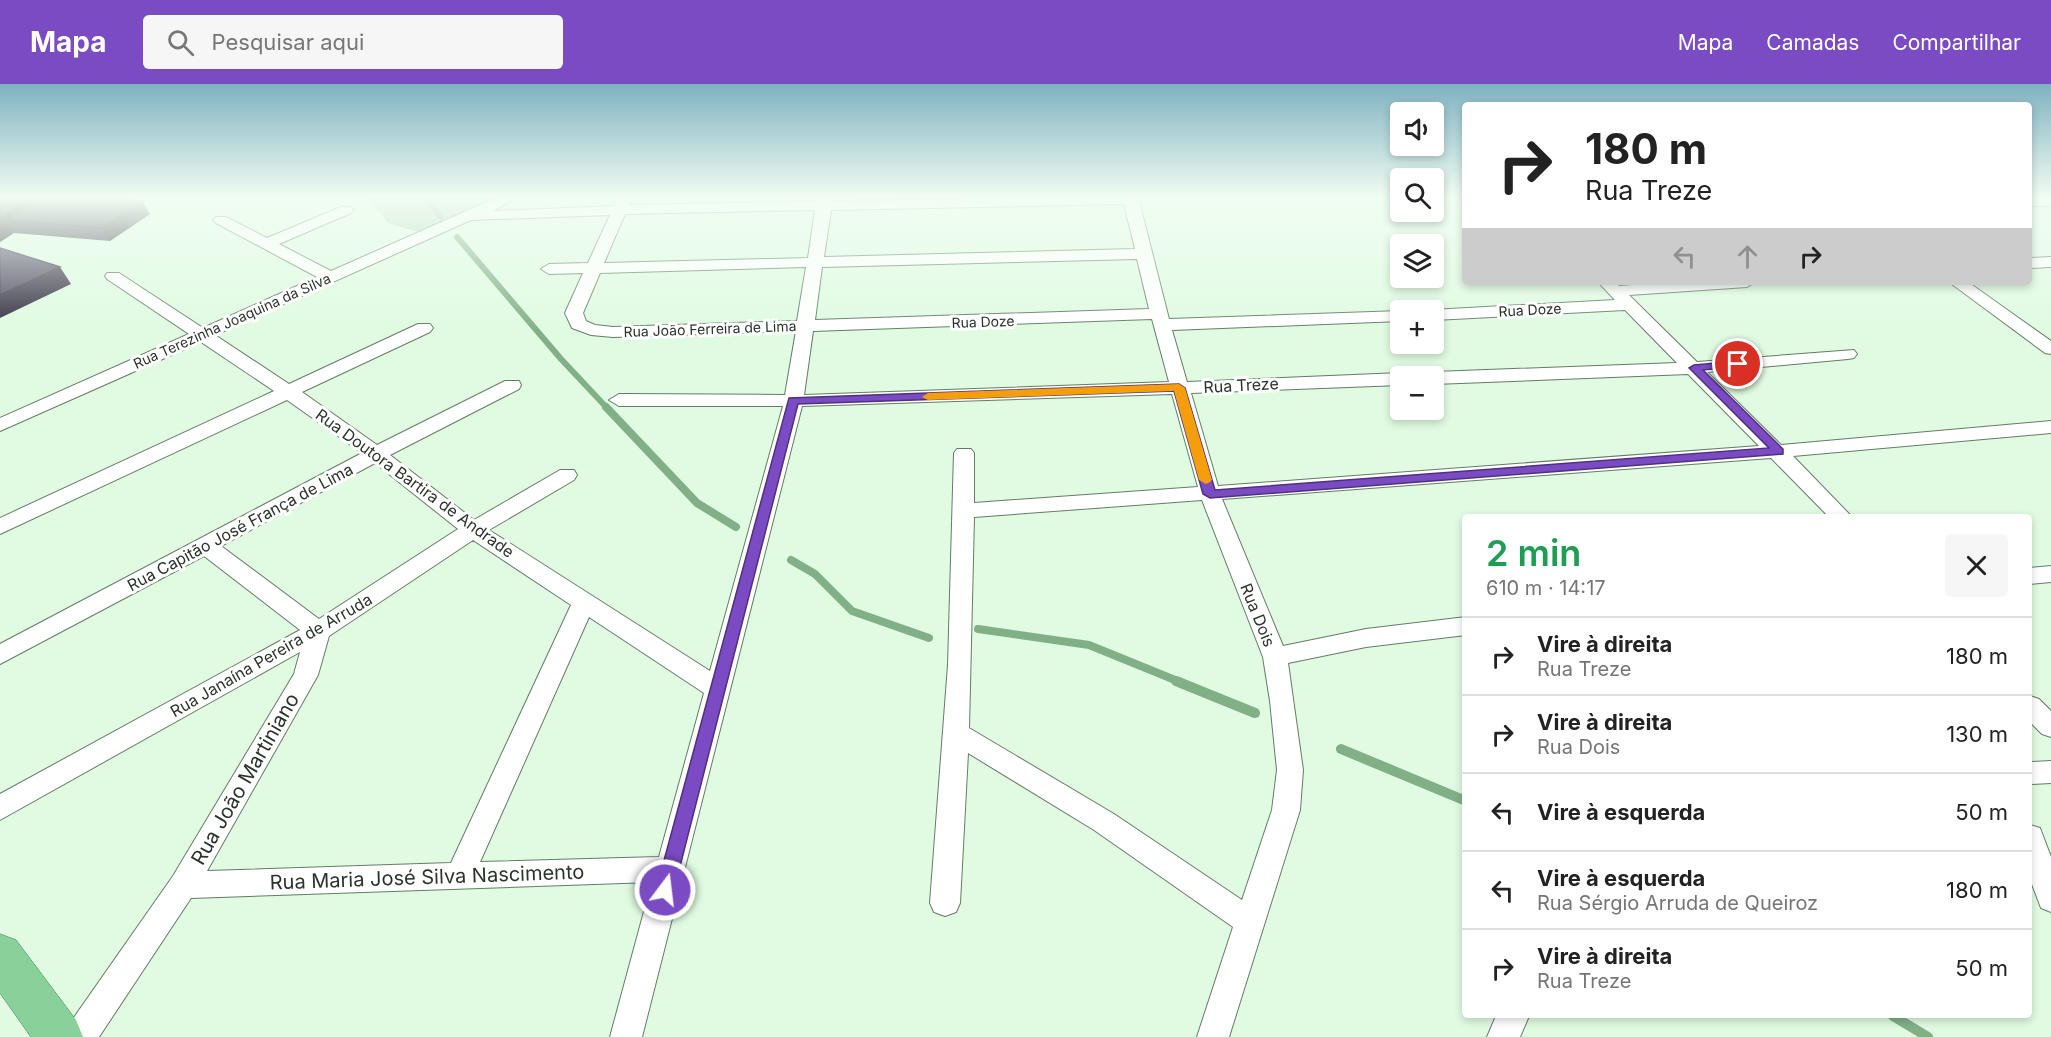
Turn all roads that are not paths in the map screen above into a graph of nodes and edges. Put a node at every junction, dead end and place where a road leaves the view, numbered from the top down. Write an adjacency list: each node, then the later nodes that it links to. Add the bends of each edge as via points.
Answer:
1 (261, 241): 7 (street)
2 (272, 241): 7 (street)
3 (412, 241): 15 (street, Rua Terezinha Joaquina da Silva)
4 (606, 241): 12 (street)
5 (818, 241): 10 (street)
6 (1141, 241): 8 (street, Rua Dois)
7 (266, 244): 15 (street)
8 (1144, 254): 10 (street); 21 (street, Rua Dois)
9 (2051, 262): 11 (street)
10 (814, 263): 12 (street); 22 (street)
11 (2032, 263)
12 (594, 268): 13 (street); 22 (street, Rua João Ferreira de Lima, via 574,313 578,324 591,330)
13 (549, 269)
14 (113, 276): 24 (street, Rua Doutora Bartira de Andrade)
15 (329, 277): 24 (street, Rua Terezinha Joaquina da Silva)
16 (1711, 285): 18 (street, Rua Doze)
17 (1961, 285): 25 (street)
18 (1615, 293): 19 (street, Rua Doze); 27 (street)
19 (1444, 314)
20 (1390, 316): 21 (street, Rua Doze)
21 (1160, 320): 22 (street, Rua Doze); 31 (street, Rua Dois)
22 (806, 326): 34 (street)
23 (424, 328): 32 (street)
24 (205, 334): 32 (street, Rua Doutora Bartira de Andrade); 35 (street, Rua Terezinha Joaquina da Silva)
25 (2046, 342)
26 (1848, 354): 27 (street)
27 (1694, 368): 28 (street); 37 (street)
28 (1444, 378)
29 (1390, 379): 31 (street, Rua Treze)
30 (513, 385): 39 (street, Rua Capitão José França de Lima)
31 (1179, 388): 34 (street, Rua Treze); 41 (street, Rua Dois)
32 (290, 392): 39 (street, Rua Doutora Bartira de Andrade); 44 (street)
33 (619, 400): 34 (street, Rua Treze)
34 (794, 400): 54 (street)
35 (0, 425)
36 (2051, 427): 37 (street)
37 (1779, 451): 41 (street); 43 (street)
38 (964, 453): 42 (street)
39 (376, 454): 45 (street, Rua Doutora Bartira de Andrade); 46 (street, Rua Capitão José França de Lima)
40 (567, 474): 45 (street, Rua Janaína Pereira de Arruda)
41 (1210, 494): 42 (street); 53 (street, Rua Dois)
42 (964, 511): 57 (street)
43 (1839, 514)
44 (0, 527)
45 (473, 530): 49 (street, Rua Doutora Bartira de Andrade); 51 (street, Rua Janaína Pereira de Arruda)
46 (206, 546): 51 (street); 52 (street, Rua Capitão José França de Lima)
47 (2051, 574): 48 (street)
48 (2032, 576)
49 (584, 602): 54 (street, Rua Doutora Bartira de Andrade); 63 (street)
50 (1462, 626): 53 (street, via 1366,638)
51 (318, 632): 60 (street, Rua Janaína Pereira de Arruda); 64 (street, Rua João Martiniano, via 306,675)
52 (0, 655)
53 (1275, 657): 67 (street, Rua Dois, via 1290,770 1286,810)
54 (718, 689): 62 (street)
55 (2032, 708): 56 (street)
56 (2051, 727)
57 (956, 733): 66 (street); 67 (street, via 1104,822)
58 (2051, 772): 59 (street)
59 (2032, 773)
60 (0, 808)
61 (2032, 843): 65 (street)
62 (670, 869): 63 (street, Rua Maria José Silva Nascimento); 72 (street)
63 (460, 875): 64 (street, Rua Maria José Silva Nascimento)
64 (183, 885): 71 (street, Rua João Martiniano)
65 (2051, 899)
66 (945, 903)
67 (1250, 922): 73 (street, Rua Dois)
68 (0, 955): 70 (main road)
69 (1512, 1018): 74 (street)
70 (59, 1037)
71 (80, 1037)
72 (626, 1037)
73 (1213, 1037)
74 (1503, 1037)

